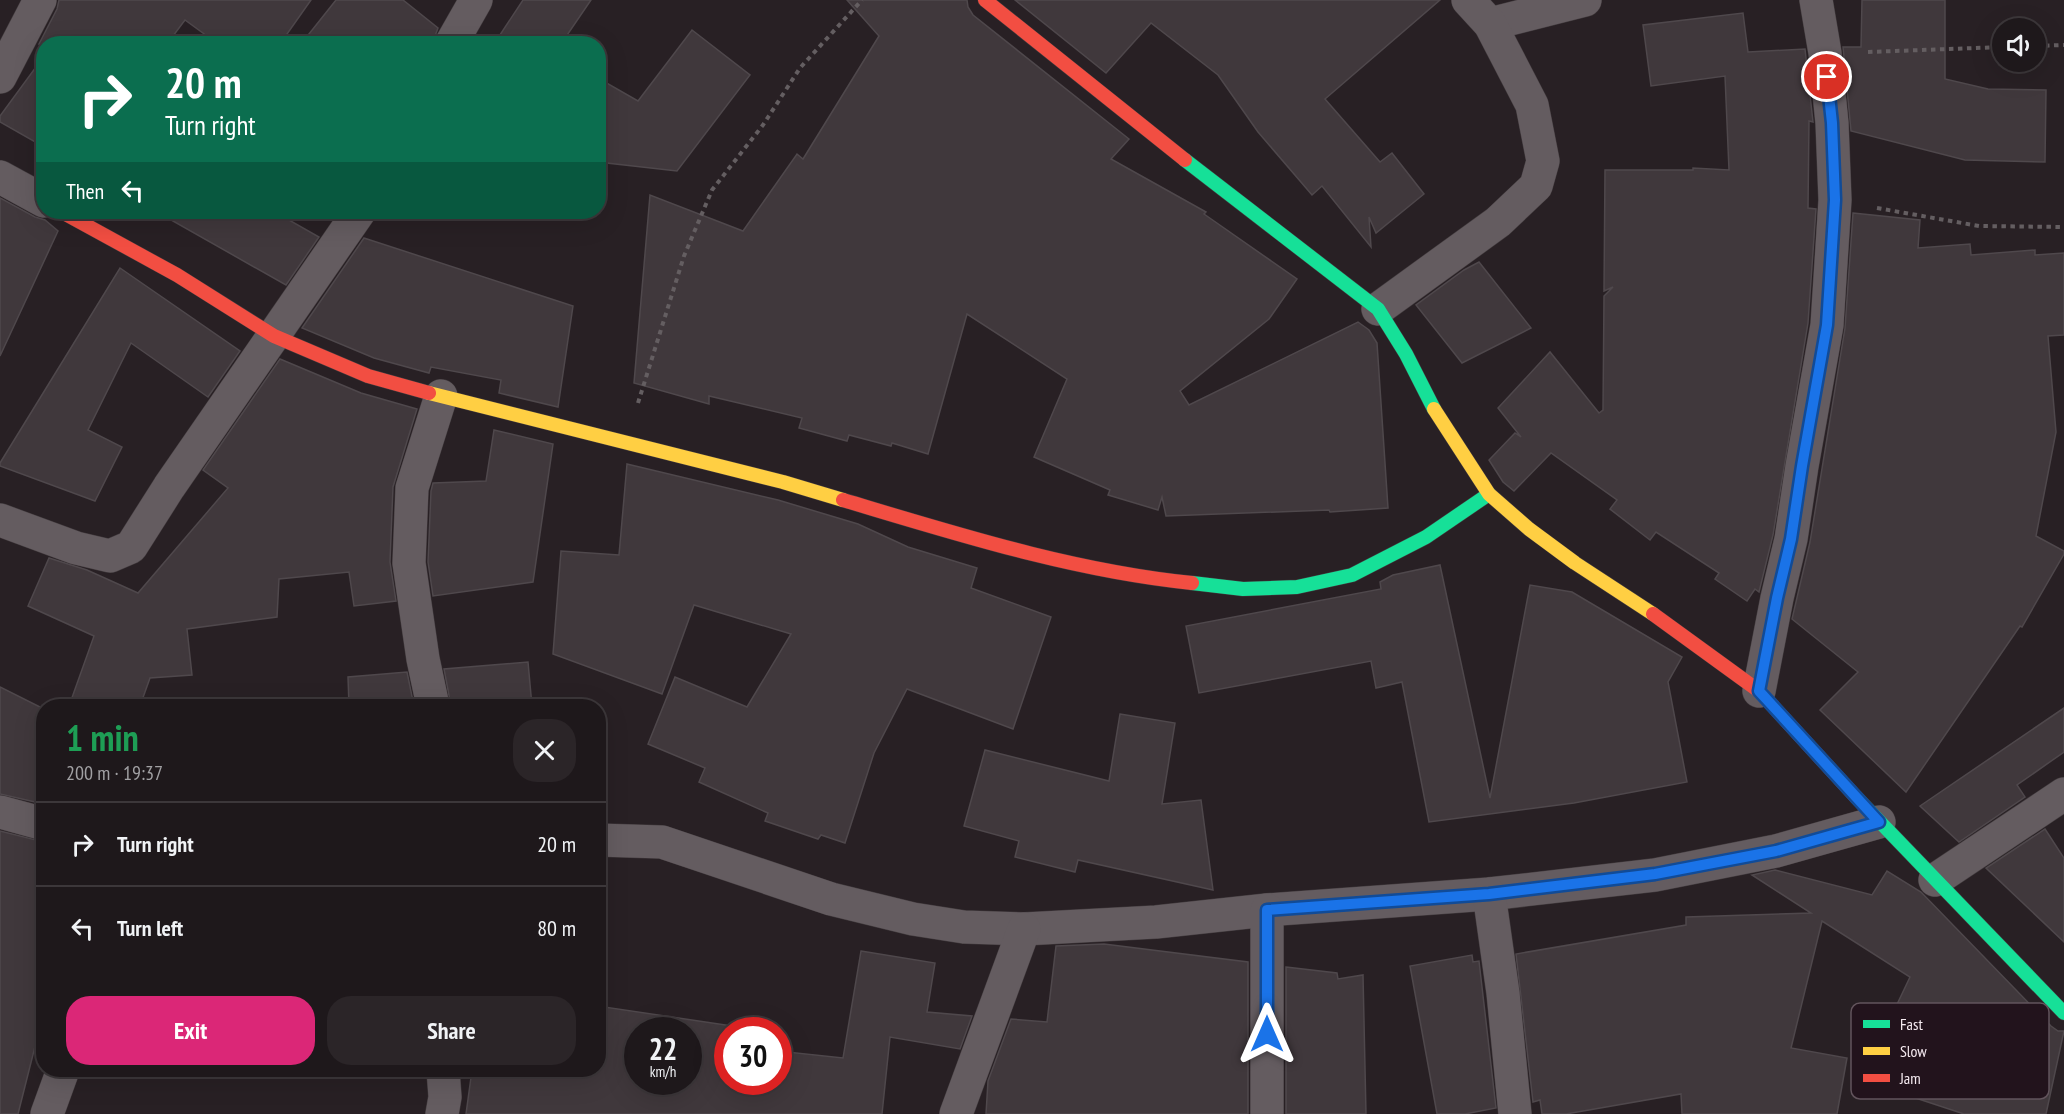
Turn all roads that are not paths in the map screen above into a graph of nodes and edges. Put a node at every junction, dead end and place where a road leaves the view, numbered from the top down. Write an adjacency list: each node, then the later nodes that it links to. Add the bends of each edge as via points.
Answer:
1 (40, 0): 9 (street)
2 (476, 0): 8 (street)
3 (985, 0): 14 (street)
4 (1468, 0): 7 (street)
5 (1585, 0): 7 (street)
6 (1816, 0): 19 (street, via 1832,123 1835,200 1827,325 1791,539)
7 (1490, 24): 14 (street, via 1532,105 1544,161 1536,186 1498,222)
8 (456, 36)
9 (0, 77)
10 (0, 177): 11 (street)
11 (36, 197)
12 (75, 219): 15 (street, via 177,275)
13 (354, 219): 15 (street)
14 (1378, 309): 17 (street, via 1435,412)
15 (274, 336): 16 (street, via 368,376); 18 (street, via 131,547 110,556)
16 (441, 396): 17 (street, via 783,482 940,529 1091,568 1243,589 1297,587 1352,574 1426,537); 20 (street, via 412,488 409,563)
17 (1489, 494): 19 (street, via 1575,563 1667,623)
18 (0, 520)
19 (1759, 691): 24 (street)
20 (432, 699)
21 (2064, 794): 26 (street)
22 (0, 812): 23 (street)
23 (36, 822)
24 (1879, 822): 26 (street); 27 (street, via 1776,851 1655,874)
25 (606, 840): 29 (street, via 662,842 831,899 913,919 964,927)
26 (1935, 880): 30 (street)
27 (1489, 894): 28 (street); 37 (street)
28 (1267, 910): 29 (street, via 1156,922); 36 (street)
29 (1024, 929): 35 (street)
30 (2064, 1013)
31 (60, 1077): 33 (street)
32 (444, 1077): 34 (street)
33 (47, 1114)
34 (442, 1114)
35 (956, 1114)
36 (1267, 1114)
37 (1515, 1114)

